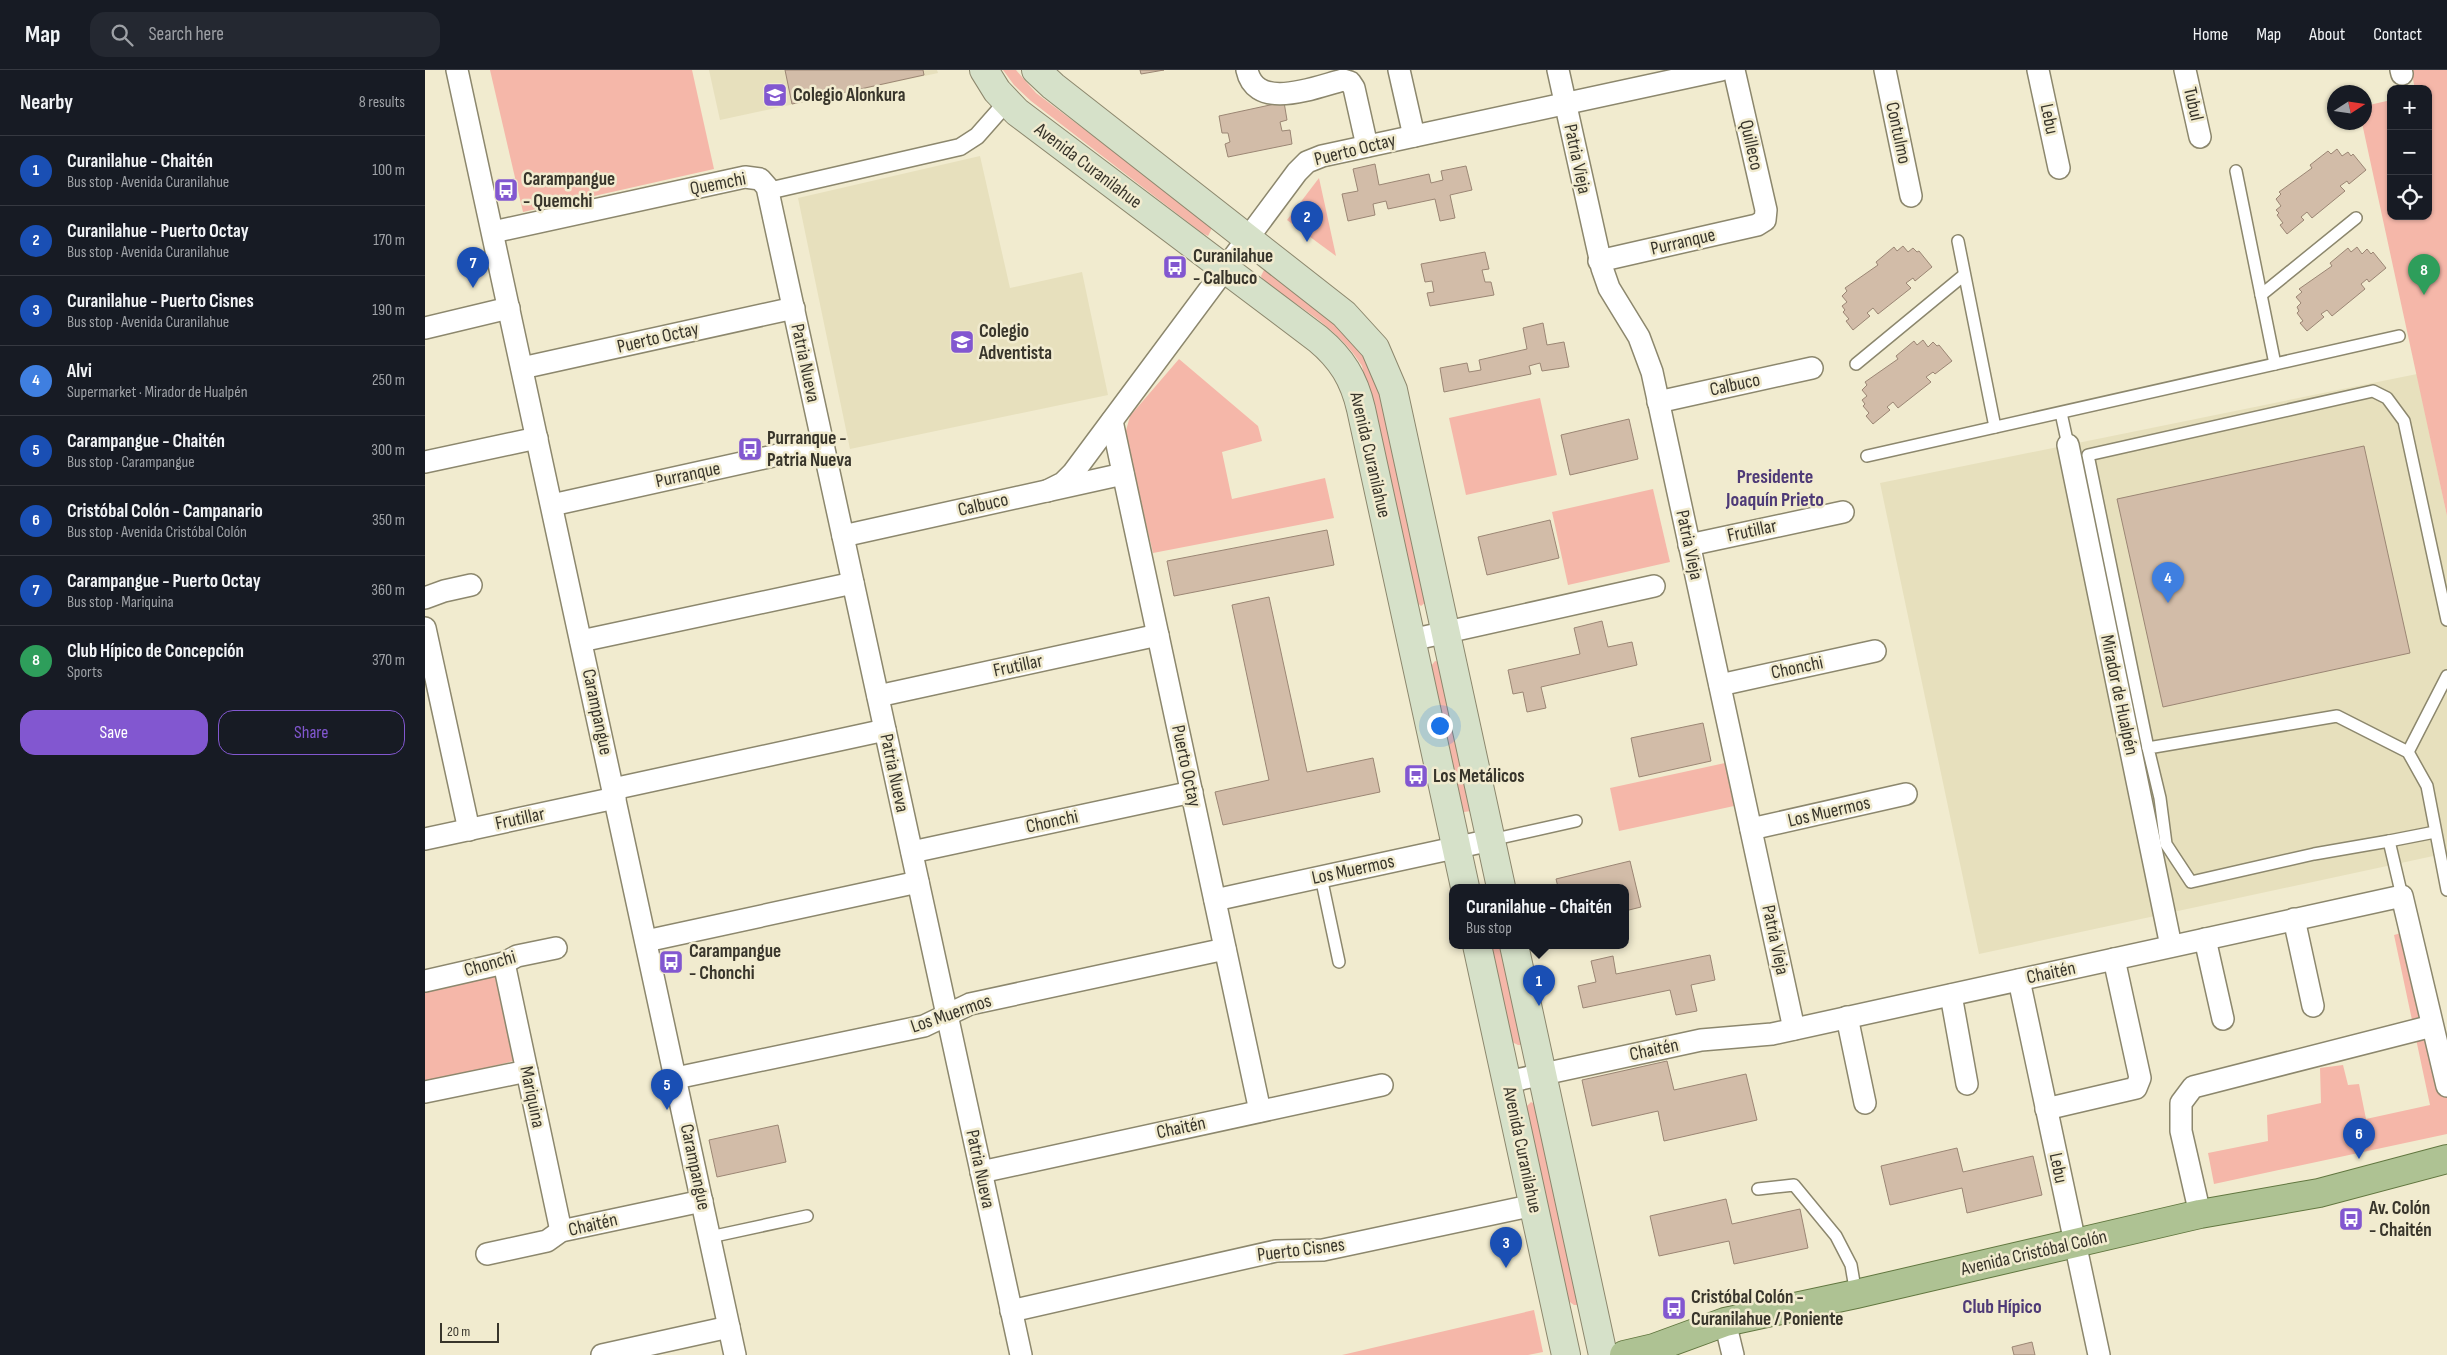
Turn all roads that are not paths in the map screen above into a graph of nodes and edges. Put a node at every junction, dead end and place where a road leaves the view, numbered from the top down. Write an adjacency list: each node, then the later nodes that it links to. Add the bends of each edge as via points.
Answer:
1 (457, 70): 23 (street, Carampangue)
2 (984, 70): 12 (main road, Avenida Curanilahue)
3 (1036, 70): 24 (main road, Avenida Curanilahue)
4 (1247, 70): 16 (street, via 1255,86 1272,94 1343,80 1350,82)
5 (1399, 70): 14 (street)
6 (1558, 70): 13 (street, Patria Vieja)
7 (1720, 70): 13 (street, Puerto Octay)
8 (1734, 70): 22 (street, Quilleco, via 1766,210)
9 (1885, 70): 20 (street, Contulmo)
10 (2038, 70): 17 (street, Lebu)
11 (2185, 70): 15 (street, Tubul)
12 (1007, 102): 19 (street, Quemchi, via 977,136 960,147); 27 (main road, Avenida Curanilahue)
13 (1565, 104): 14 (street, Puerto Octay); 26 (street, Patria Vieja)
14 (1414, 136): 16 (street, Puerto Octay)
15 (2201, 137)
16 (1367, 146): 24 (street, Puerto Octay, via 1307,162)
17 (2059, 168)
18 (2236, 171): 29 (lane)
19 (769, 191): 23 (street, Quemchi, via 760,179 745,177); 31 (street, Patria Nueva)
20 (1911, 196)
21 (2356, 218): 29 (lane)
22 (1765, 220): 26 (street, Purranque, via 1757,225)
23 (493, 232): 30 (street, Carampangue)
24 (1249, 239): 27 (street, Puerto Octay); 59 (main road, Avenida Curanilahue, via 1355,324 1383,361 1393,390)
25 (1957, 242): 28 (lane)
26 (1599, 261): 38 (street, Patria Vieja, via 1609,288 1639,336 1652,372)
27 (1226, 270): 40 (street, Puerto Octay); 61 (main road, Avenida Curanilahue, via 1327,347 1350,375 1361,409)
28 (1964, 275): 34 (lane); 41 (lane)
29 (2261, 295): 35 (lane)
30 (509, 308): 32 (street); 36 (street, Carampangue)
31 (793, 308): 36 (street, Puerto Octay); 44 (street, Patria Nueva)
32 (425, 328)
33 (2399, 336): 35 (lane)
34 (1856, 364)
35 (2275, 364): 39 (lane)
36 (523, 368): 42 (street, Carampangue)
37 (1812, 368): 38 (street, Calbuco)
38 (1658, 402): 52 (street, Patria Vieja)
39 (2061, 413): 41 (lane); 43 (lane)
40 (1112, 422): 47 (street, Puerto Octay); 48 (street, Puerto Octay, via 1069,478)
41 (1995, 427): 45 (lane)
42 (537, 438): 46 (street); 49 (street, Carampangue)
43 (2068, 444): 92 (street, Mirador de Hualpén)
44 (823, 445): 49 (street, Purranque); 51 (street, Patria Nueva)
45 (1867, 456)
46 (425, 462)
47 (1123, 474): 48 (street, Calbuco); 60 (street, Puerto Octay)
48 (1047, 491): 51 (street, Calbuco)
49 (552, 505): 62 (street, Carampangue)
50 (1843, 512): 52 (street, Frutillar)
51 (843, 536): 53 (street, Patria Nueva)
52 (1689, 545): 65 (street, Patria Vieja)
53 (853, 583): 62 (street); 66 (street, Patria Nueva)
54 (471, 585): 56 (street)
55 (1654, 586): 59 (street)
56 (425, 598)
57 (2447, 620): 68 (lane, via 2404,421 2387,398 2373,392 2088,455)
58 (425, 628): 75 (street)
59 (1446, 633): 61 (street); 78 (main road, Avenida Curanilahue)
60 (1158, 635): 66 (street, Frutillar); 70 (street, Puerto Octay)
61 (1411, 640): 80 (main road, Avenida Curanilahue)
62 (581, 641): 71 (street, Carampangue)
63 (1875, 651): 65 (street, Chonchi)
64 (2447, 676): 69 (lane)
65 (1720, 685): 74 (street, Patria Vieja)
66 (878, 696): 67 (street, Patria Nueva)
67 (885, 730): 71 (street, Frutillar); 81 (street, Patria Nueva)
68 (2148, 748): 69 (lane, via 2337,716); 79 (lane, via 2160,798 2165,844 2191,882)
69 (2408, 752): 76 (lane, via 2427,786)
70 (1192, 792): 81 (street, Chonchi); 88 (street, Puerto Octay)
71 (614, 793): 75 (street, Frutillar); 91 (street, Carampangue)
72 (1906, 794): 74 (street, Los Muermos)
73 (1576, 821): 78 (lane)
74 (1751, 829): 108 (street, Patria Vieja)
75 (469, 830): 77 (street, Frutillar)
76 (2435, 832): 79 (lane); 86 (lane)
77 (425, 839)
78 (1491, 840): 80 (street, Los Muermos); 85 (main road, Avenida Curanilahue)
79 (2389, 841): 87 (lane)
80 (1456, 847): 82 (street, Los Muermos); 84 (main road, Avenida Curanilahue)
81 (912, 852): 83 (street, Patria Nueva)
82 (1321, 877): 88 (street, Los Muermos); 98 (lane)
83 (918, 882): 91 (street); 104 (street, Patria Nueva)
84 (1464, 884)
85 (1500, 884)
86 (2447, 890)
87 (2402, 896): 89 (street, Chaitén); 107 (street)
88 (1215, 900): 94 (street, Puerto Octay)
89 (2294, 919): 90 (street, Chaitén); 103 (street)
90 (2205, 939): 92 (street, Chaitén); 106 (street)
91 (646, 941): 112 (street, Carampangue)
92 (2171, 946): 97 (street, Chaitén)
93 (556, 948): 99 (street, Chonchi, via 517,956)
94 (1225, 949): 104 (street, Los Muermos, via 970,1004); 120 (street, Puerto Octay)
95 (1478, 949): 113 (main road, Avenida Curanilahue)
96 (1515, 949): 111 (main road, Avenida Curanilahue)
97 (2114, 959): 100 (street, Chaitén); 119 (street, via 2139,1085)
98 (1339, 962)
99 (503, 963): 101 (street, Chonchi); 110 (street, Mariquina)
100 (2019, 980): 102 (street, Chaitén); 119 (street, Lebu)
101 (425, 981)
102 (1951, 995): 105 (street, Chaitén); 115 (street)
103 (2313, 1006)
104 (947, 1015): 112 (street, Los Muermos, via 924,1026); 122 (street, Patria Nueva)
105 (1847, 1017): 108 (street, Chaitén); 118 (street)
106 (2223, 1019)
107 (2432, 1026): 109 (street); 126 (street, via 2193,1087 2181,1103 2181,1131)
108 (1794, 1029): 111 (street, Chaitén, via 1759,1036 1701,1040)
109 (2444, 1062): 116 (street)
110 (527, 1071): 117 (street); 128 (street, Mariquina)
111 (1542, 1075): 113 (street, Chaitén); 140 (main road, Avenida Curanilahue)
112 (675, 1078): 124 (street, Carampangue)
113 (1507, 1082): 125 (main road, Avenida Curanilahue)
114 (1382, 1084): 120 (street, Chaitén)
115 (1967, 1084)
116 (2447, 1086)
117 (425, 1092)
118 (1865, 1103)
119 (2046, 1109): 130 (street, Lebu)
120 (1260, 1111): 122 (street, Chaitén)
121 (2447, 1159): 126 (main road, Avenida Cristóbal Colón, via 2319,1192)
122 (981, 1172): 133 (street, Patria Nueva)
123 (1758, 1189): 132 (lane, via 1794,1185 1836,1236 1851,1266)
124 (702, 1201): 128 (street, Chaitén); 129 (street, Carampangue)
125 (1534, 1205): 133 (street, Puerto Cisnes, via 1323,1250 1276,1251); 139 (main road, Avenida Curanilahue)
126 (2200, 1214): 130 (main road, Avenida Cristóbal Colón)
127 (807, 1216): 129 (lane)
128 (561, 1231): 131 (street, Chaitén, via 547,1241)
129 (710, 1237): 135 (street, Carampangue)
130 (2074, 1244): 132 (main road, Avenida Cristóbal Colón); 143 (street, Lebu)
131 (487, 1254)
132 (1856, 1294): 134 (main road, Avenida Cristóbal Colón)
133 (1011, 1311): 138 (street, Patria Nueva)
134 (1725, 1322): 141 (main road, Avenida Cristóbal Colón, via 1654,1348); 142 (street)
135 (729, 1327): 136 (street); 137 (street, Carampangue)
136 (602, 1355)
137 (735, 1355)
138 (1021, 1355)
139 (1566, 1355)
140 (1603, 1355)
141 (1624, 1355)
142 (1733, 1355)
143 (2099, 1355)

